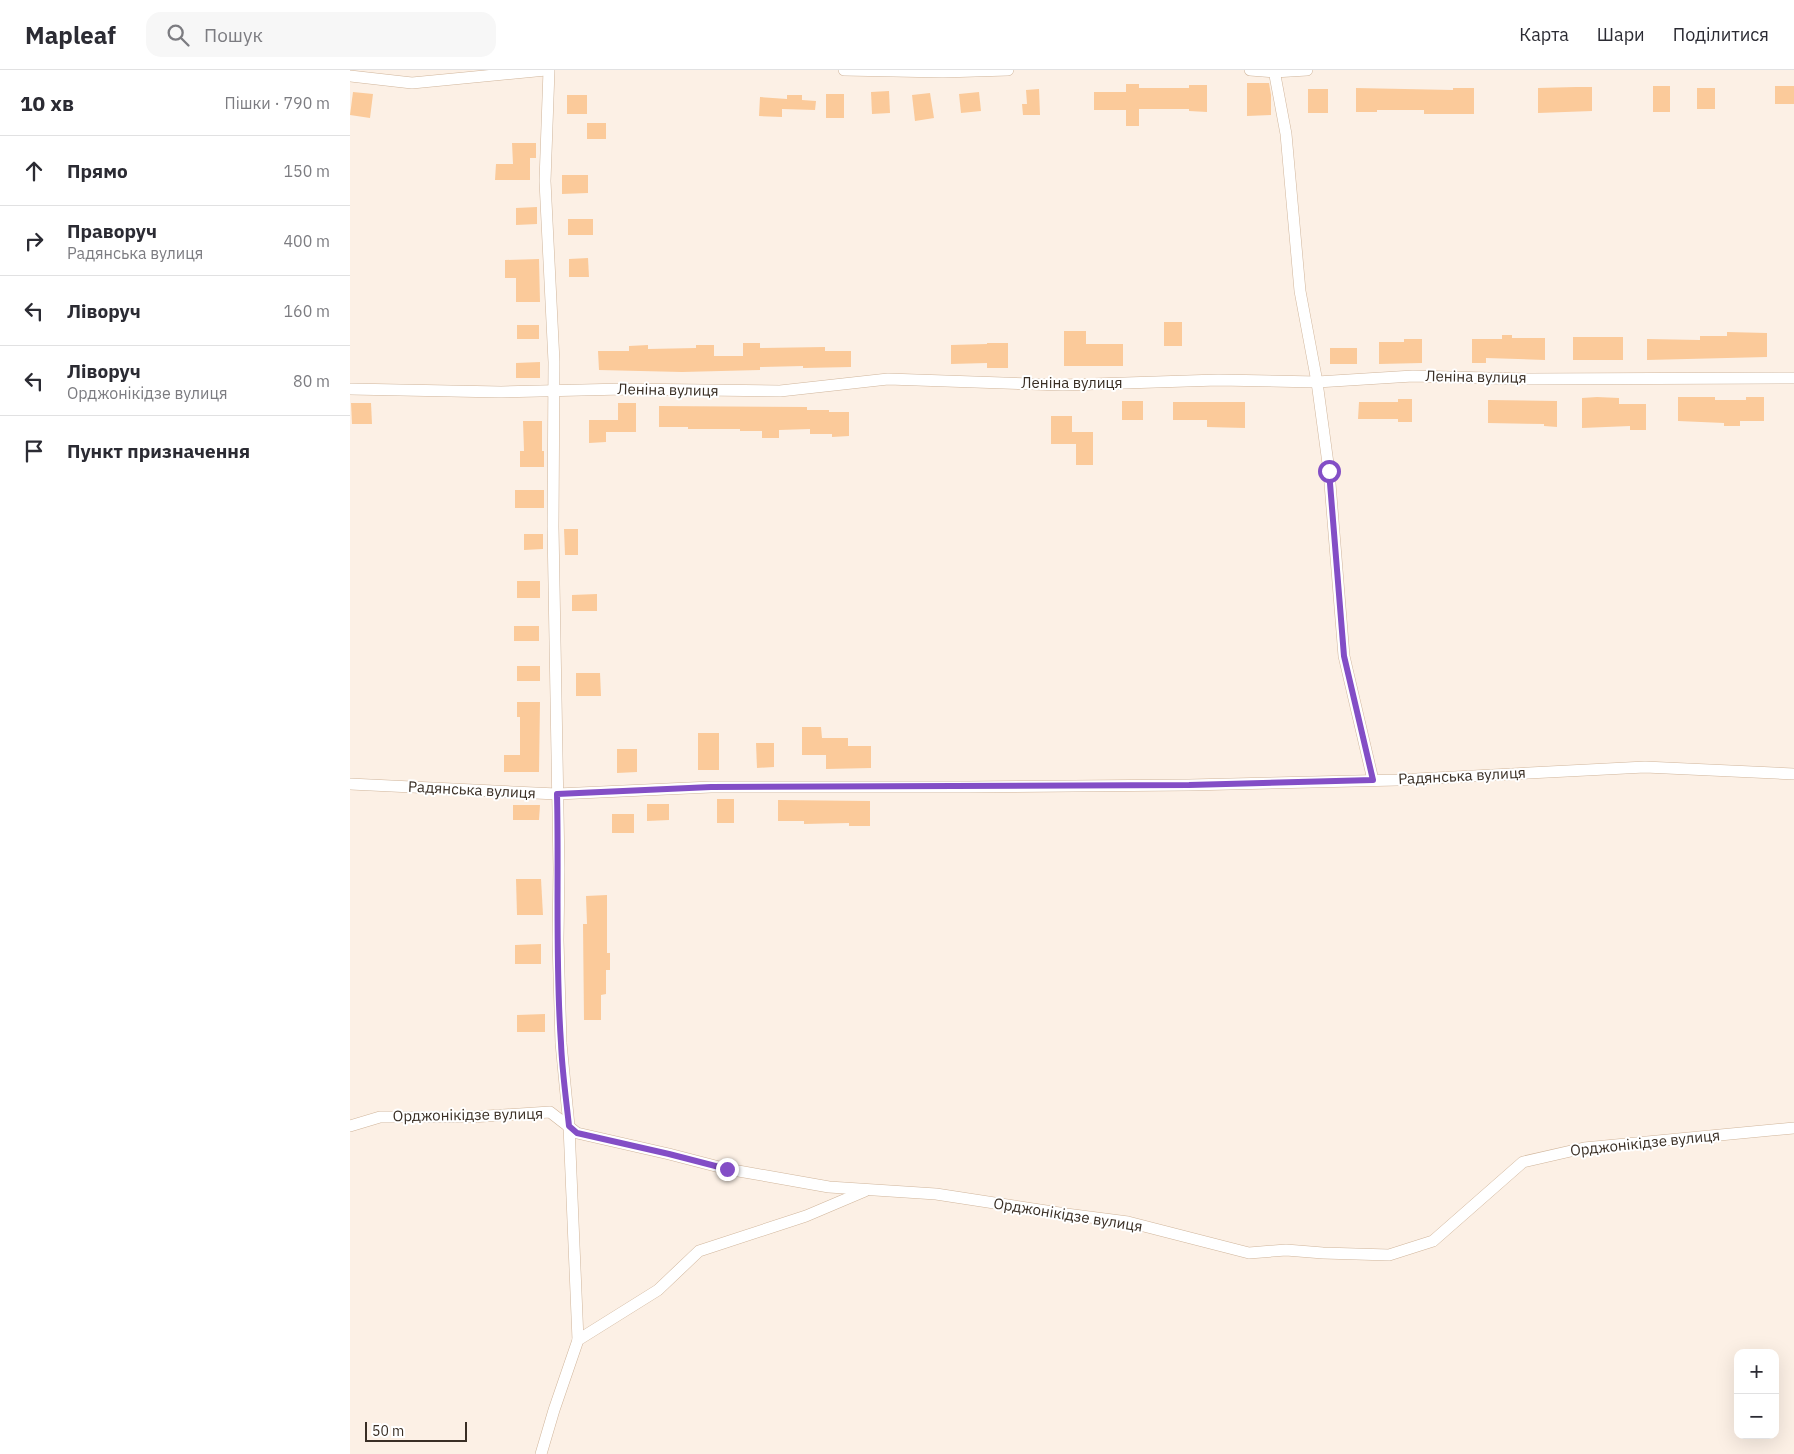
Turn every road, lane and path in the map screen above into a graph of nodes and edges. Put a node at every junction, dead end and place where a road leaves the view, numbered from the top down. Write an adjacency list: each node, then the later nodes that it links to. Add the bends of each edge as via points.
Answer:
1 (547, 70): 7 (street, via 412,83); 11 (street, via 545,181)
2 (844, 70): 3 (street)
3 (1008, 70)
4 (1250, 70): 6 (street)
5 (1307, 70): 6 (street)
6 (1274, 71): 9 (street, via 1286,134 1300,291)
7 (350, 76)
8 (1794, 378): 9 (street, Леніна вулиця, via 1413,376)
9 (1317, 382): 11 (street, Леніна вулиця, via 1218,380 1063,385 888,379 780,391); 13 (street, via 1329,471 1344,656)
10 (350, 389): 11 (street, Леніна вулиця)
11 (554, 390): 15 (street)
12 (1794, 774): 13 (street, Радянська вулиця, via 1645,767)
13 (1373, 780): 15 (street, Радянська вулиця, via 1169,786 711,787)
14 (350, 784): 15 (street, Радянська вулиця)
15 (557, 794): 17 (street, via 561,1042)
16 (350, 1126): 17 (street, Орджонікідзе вулиця, via 380,1117 470,1117 550,1112)
17 (569, 1126): 19 (street, Орджонікідзе вулиця, via 577,1133 727,1169 829,1187); 20 (street)
18 (1794, 1128): 19 (street, Орджонікідзе вулиця, via 1584,1148 1523,1162 1433,1240 1389,1254 1286,1250 1249,1253 1128,1222 936,1194)
19 (868, 1189): 20 (street, via 806,1216 699,1252 658,1290)
20 (578, 1340): 21 (street)
21 (541, 1454)

